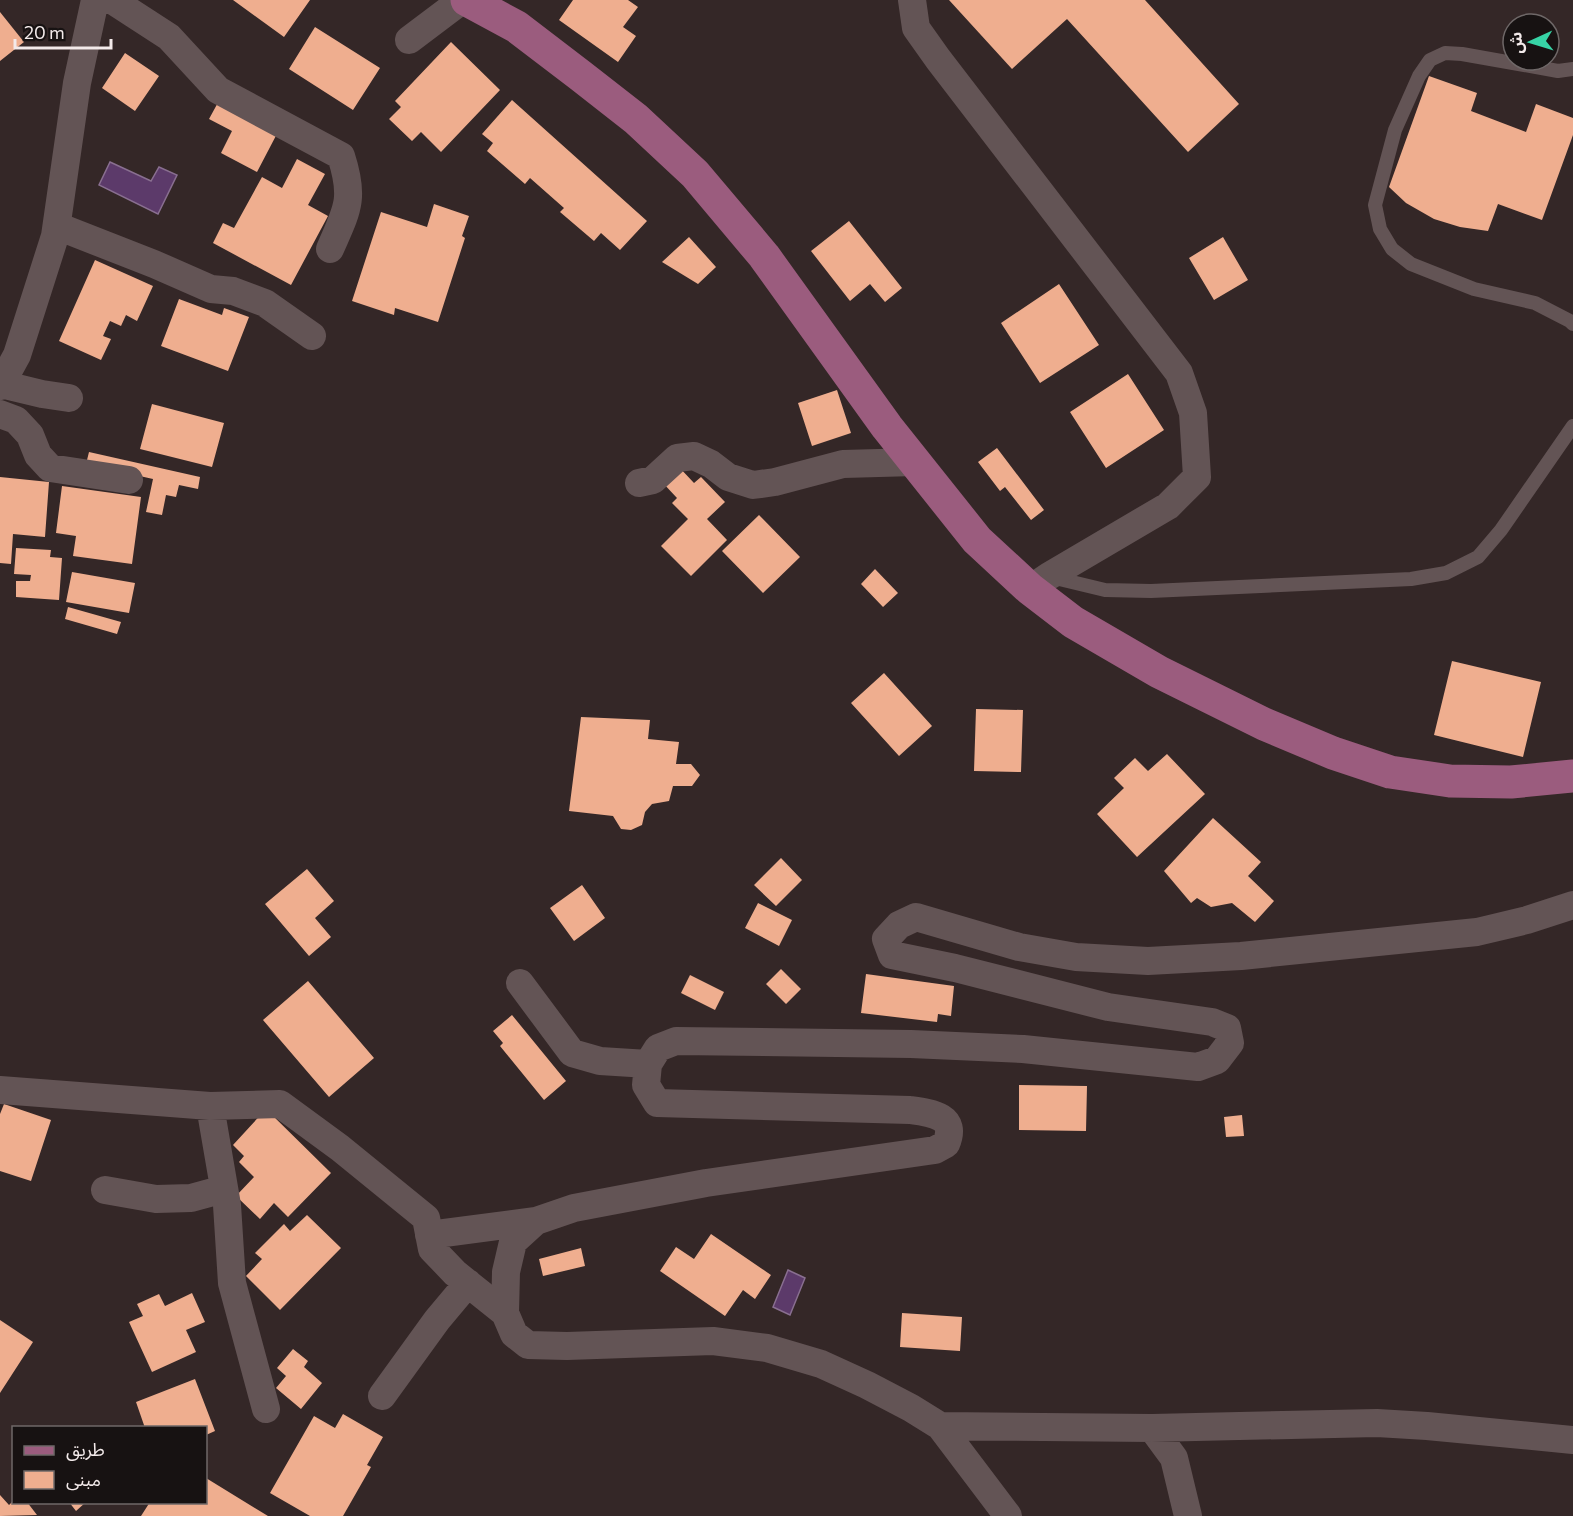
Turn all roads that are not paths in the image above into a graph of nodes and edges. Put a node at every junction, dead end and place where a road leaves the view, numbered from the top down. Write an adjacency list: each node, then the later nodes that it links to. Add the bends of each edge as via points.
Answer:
1 (462, 0): 5 (street)
2 (466, 0): 15 (main road, via 517,27 636,120 695,174 764,256)
3 (912, 0): 18 (street, via 916,28 1179,373 1193,413 1197,477 1168,506)
4 (97, 1): 7 (street, via 77,83); 8 (street, via 169,37 218,90 341,156 348,176 349,206)
5 (409, 40)
6 (1573, 69): 9 (lane, via 1558,71 1462,54 1445,53 1430,60 1395,130 1375,205 1380,229 1392,249 1411,264 1474,289 1535,303)
7 (57, 226): 10 (street, via 211,289 233,291 265,303); 11 (street, via 17,355)
8 (330, 249)
9 (1573, 324)
10 (312, 336)
11 (1, 385): 12 (street)
12 (69, 398)
13 (0, 414): 16 (street, via 16,420 30,435 38,455 50,468)
14 (1573, 426): 18 (lane, via 1542,474 1478,557 1446,573 1411,579 1151,591)
15 (915, 462): 17 (street, via 843,464 753,485 728,477 694,456 677,458 653,480); 18 (main road, via 977,540)
16 (129, 480)
17 (639, 483)
18 (1039, 583): 19 (main road, via 1073,622 1159,672 1333,753 1390,772 1450,781 1511,782)
19 (1573, 776)
20 (1573, 905): 22 (street, via 1477,932 1241,956 1148,961 1076,957 1019,947 916,917 899,925 886,939 892,955 1108,1007 1212,1022 1227,1028 1230,1043 1217,1060 1198,1067 1023,1049 676,1041 658,1048)
21 (520, 983): 22 (street, via 572,1053 600,1062)
22 (648, 1064): 27 (street, via 646,1085 657,1103 910,1110 940,1116 948,1125 950,1136 946,1144 935,1150 706,1183 574,1208)
23 (0, 1090): 24 (street)
24 (210, 1106): 25 (street); 28 (street, via 280,1104 426,1218)
25 (224, 1189): 26 (street, via 190,1198 156,1199); 32 (street, via 232,1283)
26 (105, 1190)
27 (536, 1221): 28 (street); 30 (street, via 513,1242 506,1272)
28 (429, 1235): 29 (street, via 432,1249)
29 (468, 1283): 30 (street); 31 (street)
30 (505, 1313): 33 (street, via 514,1334 528,1345 713,1341 767,1348 822,1364)
31 (382, 1396)
32 (266, 1409)
33 (940, 1426): 34 (street); 36 (street)
34 (1152, 1428): 35 (street, via 1377,1423); 37 (street, via 1174,1458)
35 (1573, 1440)
36 (1008, 1516)
37 (1188, 1516)

